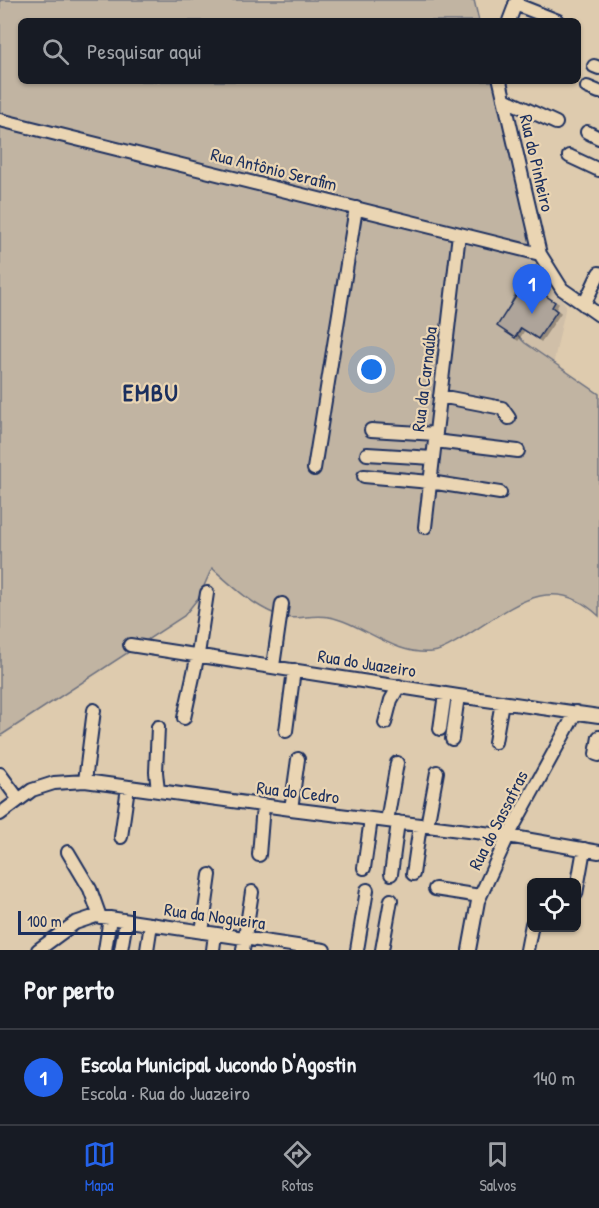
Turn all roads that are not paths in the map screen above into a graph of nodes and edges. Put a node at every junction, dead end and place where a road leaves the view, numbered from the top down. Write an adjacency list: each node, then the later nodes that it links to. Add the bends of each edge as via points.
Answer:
1 (516, 2): 2 (street); 3 (street)
2 (510, 18)
3 (551, 18)
4 (501, 84): 5 (street, Rua do Pinheiro)
5 (504, 99): 7 (street); 14 (street, Rua do Pinheiro)
6 (0, 120): 12 (street, Rua Antônio Serafim)
7 (556, 123)
8 (587, 132): 9 (street)
9 (599, 138)
10 (569, 156): 11 (street)
11 (599, 170)
12 (356, 208): 13 (street, Rua Antônio Serafim); 25 (street)
13 (459, 234): 14 (street, Rua Antônio Serafim); 18 (street, Rua da Carnaúba)
14 (540, 254): 16 (street, via 562,289)
15 (599, 273): 16 (street)
16 (584, 306): 17 (street)
17 (599, 315)
18 (440, 396): 19 (street, via 502,408); 21 (street, Rua da Carnaúba)
19 (509, 418)
20 (371, 430): 21 (street)
21 (435, 438): 22 (street); 24 (street, Rua da Carnaúba)
22 (518, 451)
23 (367, 453): 24 (street)
24 (433, 458): 27 (street, Rua da Carnaúba)
25 (314, 469)
26 (364, 476): 27 (street)
27 (430, 482): 28 (street); 29 (street, Rua da Carnaúba)
28 (500, 493)
29 (425, 527)
30 (207, 593): 33 (street)
31 (282, 604): 34 (street)
32 (130, 645): 33 (street, Rua do Juazeiro)
33 (198, 654): 34 (street, Rua do Juazeiro); 42 (street)
34 (273, 666): 35 (street, Rua do Juazeiro)
35 (294, 670): 36 (street, Rua do Juazeiro); 46 (street)
36 (399, 686): 37 (street, Rua do Juazeiro); 43 (street)
37 (451, 695): 38 (street, Rua do Juazeiro); 45 (street); 48 (street)
38 (502, 702): 40 (street, Rua do Juazeiro); 49 (street)
39 (94, 710): 55 (street)
40 (576, 712): 41 (street, Rua do Juazeiro); 65 (street, Rua do Sassafras)
41 (599, 716)
42 (184, 718)
43 (385, 723)
44 (158, 728): 57 (street)
45 (440, 729)
46 (286, 731)
47 (599, 737): 50 (street)
48 (452, 739)
49 (495, 742)
50 (599, 755)
51 (298, 759): 60 (street)
52 (397, 763): 63 (street)
53 (437, 772): 64 (street)
54 (0, 774): 58 (street)
55 (86, 781): 56 (street, Rua do Cedro); 58 (street, Rua do Cedro, via 54,783 32,790)
56 (128, 787): 57 (street, Rua do Cedro); 66 (street)
57 (158, 791): 59 (street, Rua do Cedro)
58 (19, 800): 61 (street, Rua do Cedro)
59 (263, 806): 60 (street, Rua do Cedro); 70 (street)
60 (291, 809): 62 (street, Rua do Cedro)
61 (0, 813)
62 (371, 819): 63 (street, Rua do Cedro); 71 (street)
63 (393, 822): 64 (street, Rua do Cedro); 72 (street)
64 (424, 825): 65 (street, Rua do Cedro); 73 (street)
65 (508, 836): 67 (street, Rua do Cedro); 79 (street, Rua do Sassafras)
66 (121, 837)
67 (584, 849): 69 (street, Rua do Cedro); 75 (street)
68 (68, 852): 81 (street)
69 (599, 852)
70 (259, 855)
71 (364, 868)
72 (391, 874)
73 (413, 874)
74 (210, 875): 85 (street)
75 (579, 878)
76 (435, 889): 79 (street)
77 (367, 890): 93 (street)
78 (252, 892): 86 (street)
79 (480, 896): 95 (street, Rua do Sassafras)
80 (391, 900): 94 (street)
81 (105, 917): 82 (street, Rua da Nogueira); 88 (street, Rua da Nogueira, via 85,918); 89 (street)
82 (126, 921): 83 (street, Rua da Nogueira); 90 (street)
83 (151, 924): 85 (street, Rua da Nogueira); 91 (street)
84 (530, 932): 96 (street)
85 (208, 933): 86 (street, Rua da Nogueira); 92 (street)
86 (244, 944): 87 (street, Rua da Nogueira)
87 (317, 949)
88 (38, 950)
89 (105, 950)
90 (121, 950)
91 (147, 950)
92 (213, 950)
93 (357, 950)
94 (382, 950)
95 (469, 950)
96 (527, 950)

